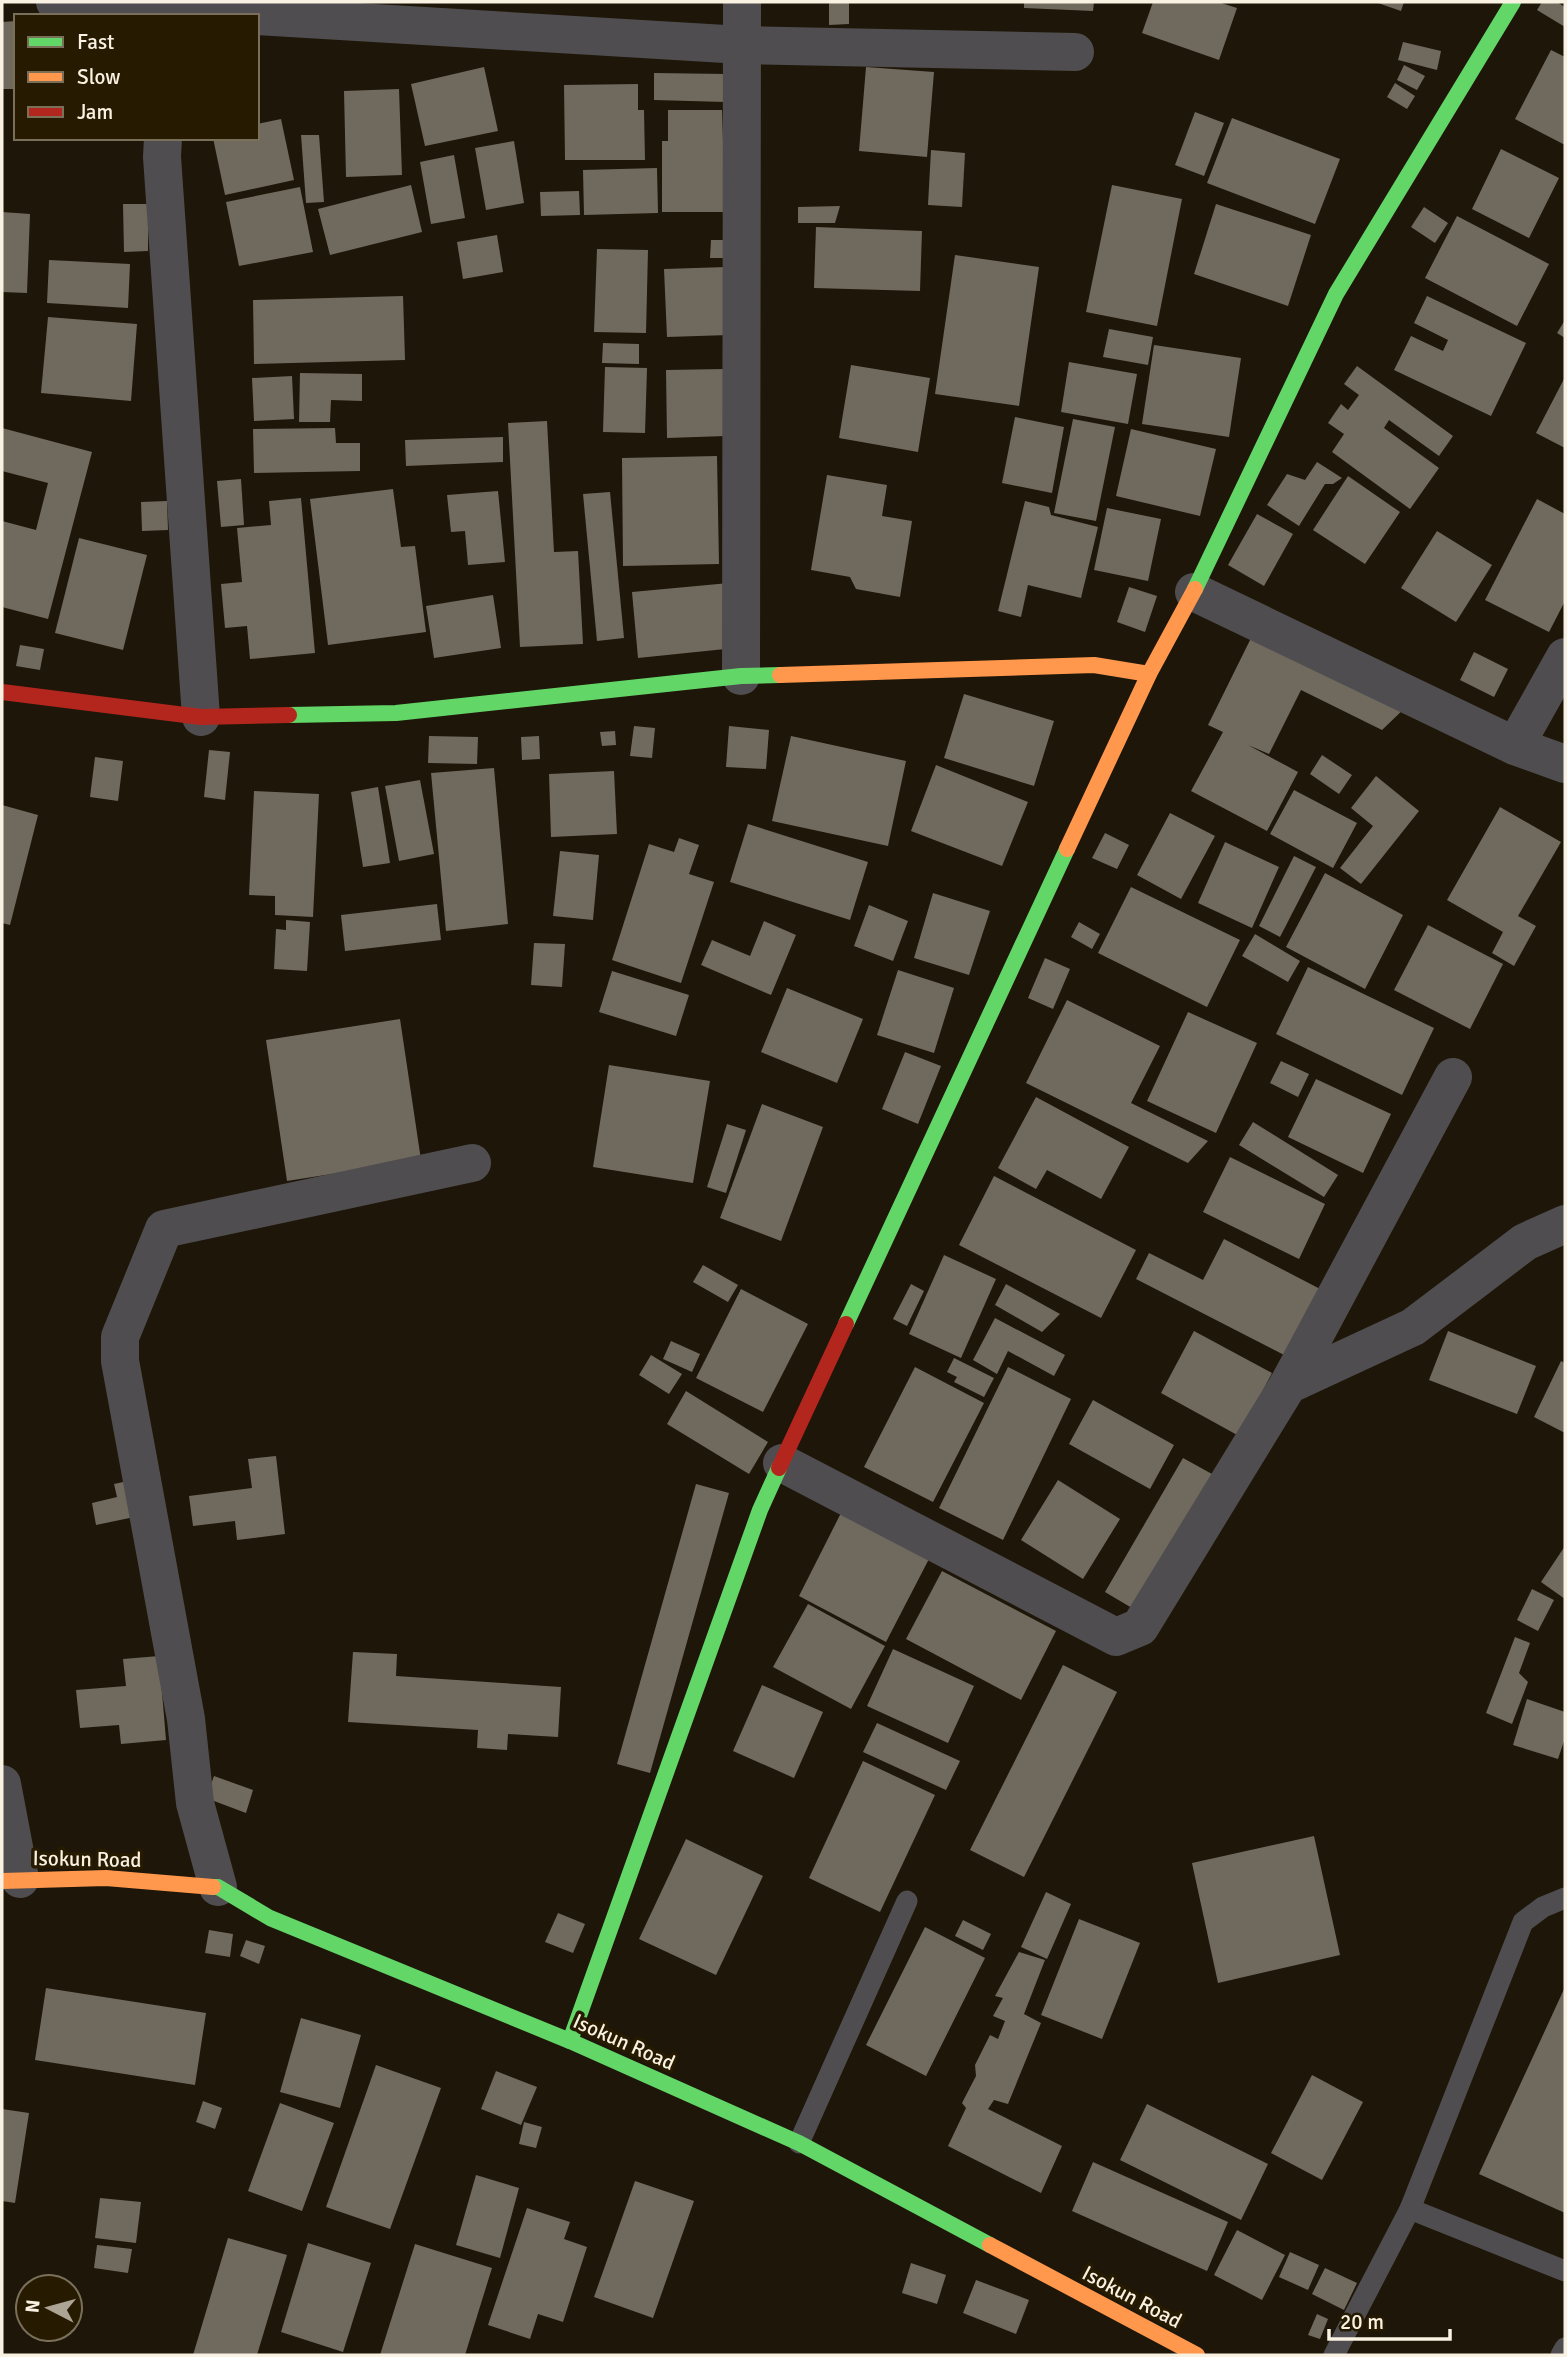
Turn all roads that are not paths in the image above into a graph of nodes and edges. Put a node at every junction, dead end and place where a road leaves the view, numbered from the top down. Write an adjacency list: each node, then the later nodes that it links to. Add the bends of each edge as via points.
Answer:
1 (55, 2): 4 (street)
2 (742, 2): 7 (street)
3 (1513, 2): 10 (street, via 1336,294)
4 (171, 9): 5 (street)
5 (232, 14)
6 (259, 16): 7 (street)
7 (742, 45): 8 (street); 13 (street)
8 (1075, 52)
9 (163, 140): 15 (street)
10 (1194, 592): 12 (street); 16 (street)
11 (1565, 657): 16 (street)
12 (1149, 674): 13 (street, via 1094,665); 22 (street)
13 (741, 676): 15 (street, via 397,713)
14 (2, 692): 15 (street)
15 (201, 717)
16 (1515, 746): 17 (street)
17 (1565, 764)
18 (1453, 1077): 21 (street)
19 (472, 1163): 25 (street, via 164,1230 120,1337 120,1361 186,1718 195,1802)
20 (1565, 1224): 21 (street, via 1525,1242 1413,1328)
21 (1288, 1385): 22 (street, via 1140,1627 1116,1637)
22 (782, 1463): 28 (street, via 760,1510)
23 (2, 1784): 24 (street)
24 (11, 1880): 25 (street, Isokun Road, via 106,1878)
25 (218, 1887): 28 (street, Isokun Road, via 271,1918)
26 (1565, 1898): 30 (lane, via 1523,1922)
27 (908, 1901): 29 (lane)
28 (570, 2041): 29 (street, Isokun Road)
29 (799, 2143): 33 (street, Isokun Road)
30 (1410, 2209): 31 (lane); 34 (lane)
31 (1565, 2271)
32 (1565, 2348): 35 (lane)
33 (1197, 2355)
34 (1334, 2355)
35 (1561, 2355)

